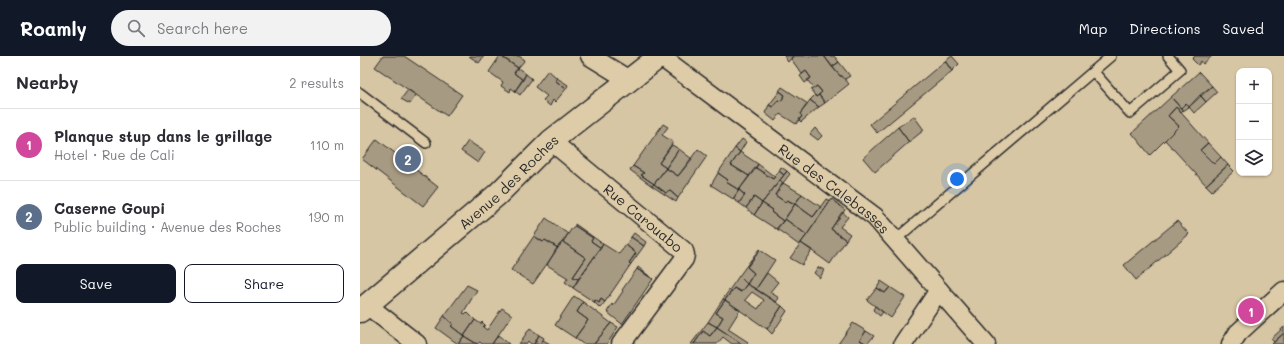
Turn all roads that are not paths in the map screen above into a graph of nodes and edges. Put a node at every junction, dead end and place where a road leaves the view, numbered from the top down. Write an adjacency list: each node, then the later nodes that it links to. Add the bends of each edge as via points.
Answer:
1 (590, 56): 6 (street)
2 (660, 56): 6 (street, Avenue des Roches); 10 (street, Rue des Calebasses, via 875,217)
3 (1111, 56): 5 (lane)
4 (1168, 56): 5 (lane, via 1180,70 1130,113)
5 (1093, 71): 10 (lane)
6 (629, 80): 8 (street, Avenue des Roches)
7 (360, 93): 9 (lane)
8 (551, 141): 13 (street, Avenue des Roches, via 498,194); 15 (street, Rue Carouabo, via 686,255)
9 (426, 143)
10 (896, 240): 11 (street, Rue des Calebasses)
11 (939, 290): 16 (street); 17 (street, Rue des Calebasses)
12 (1284, 291): 18 (street, via 1238,333)
13 (364, 308): 14 (street)
14 (416, 344)
15 (621, 344)
16 (903, 344)
17 (986, 344)
18 (1231, 344)

